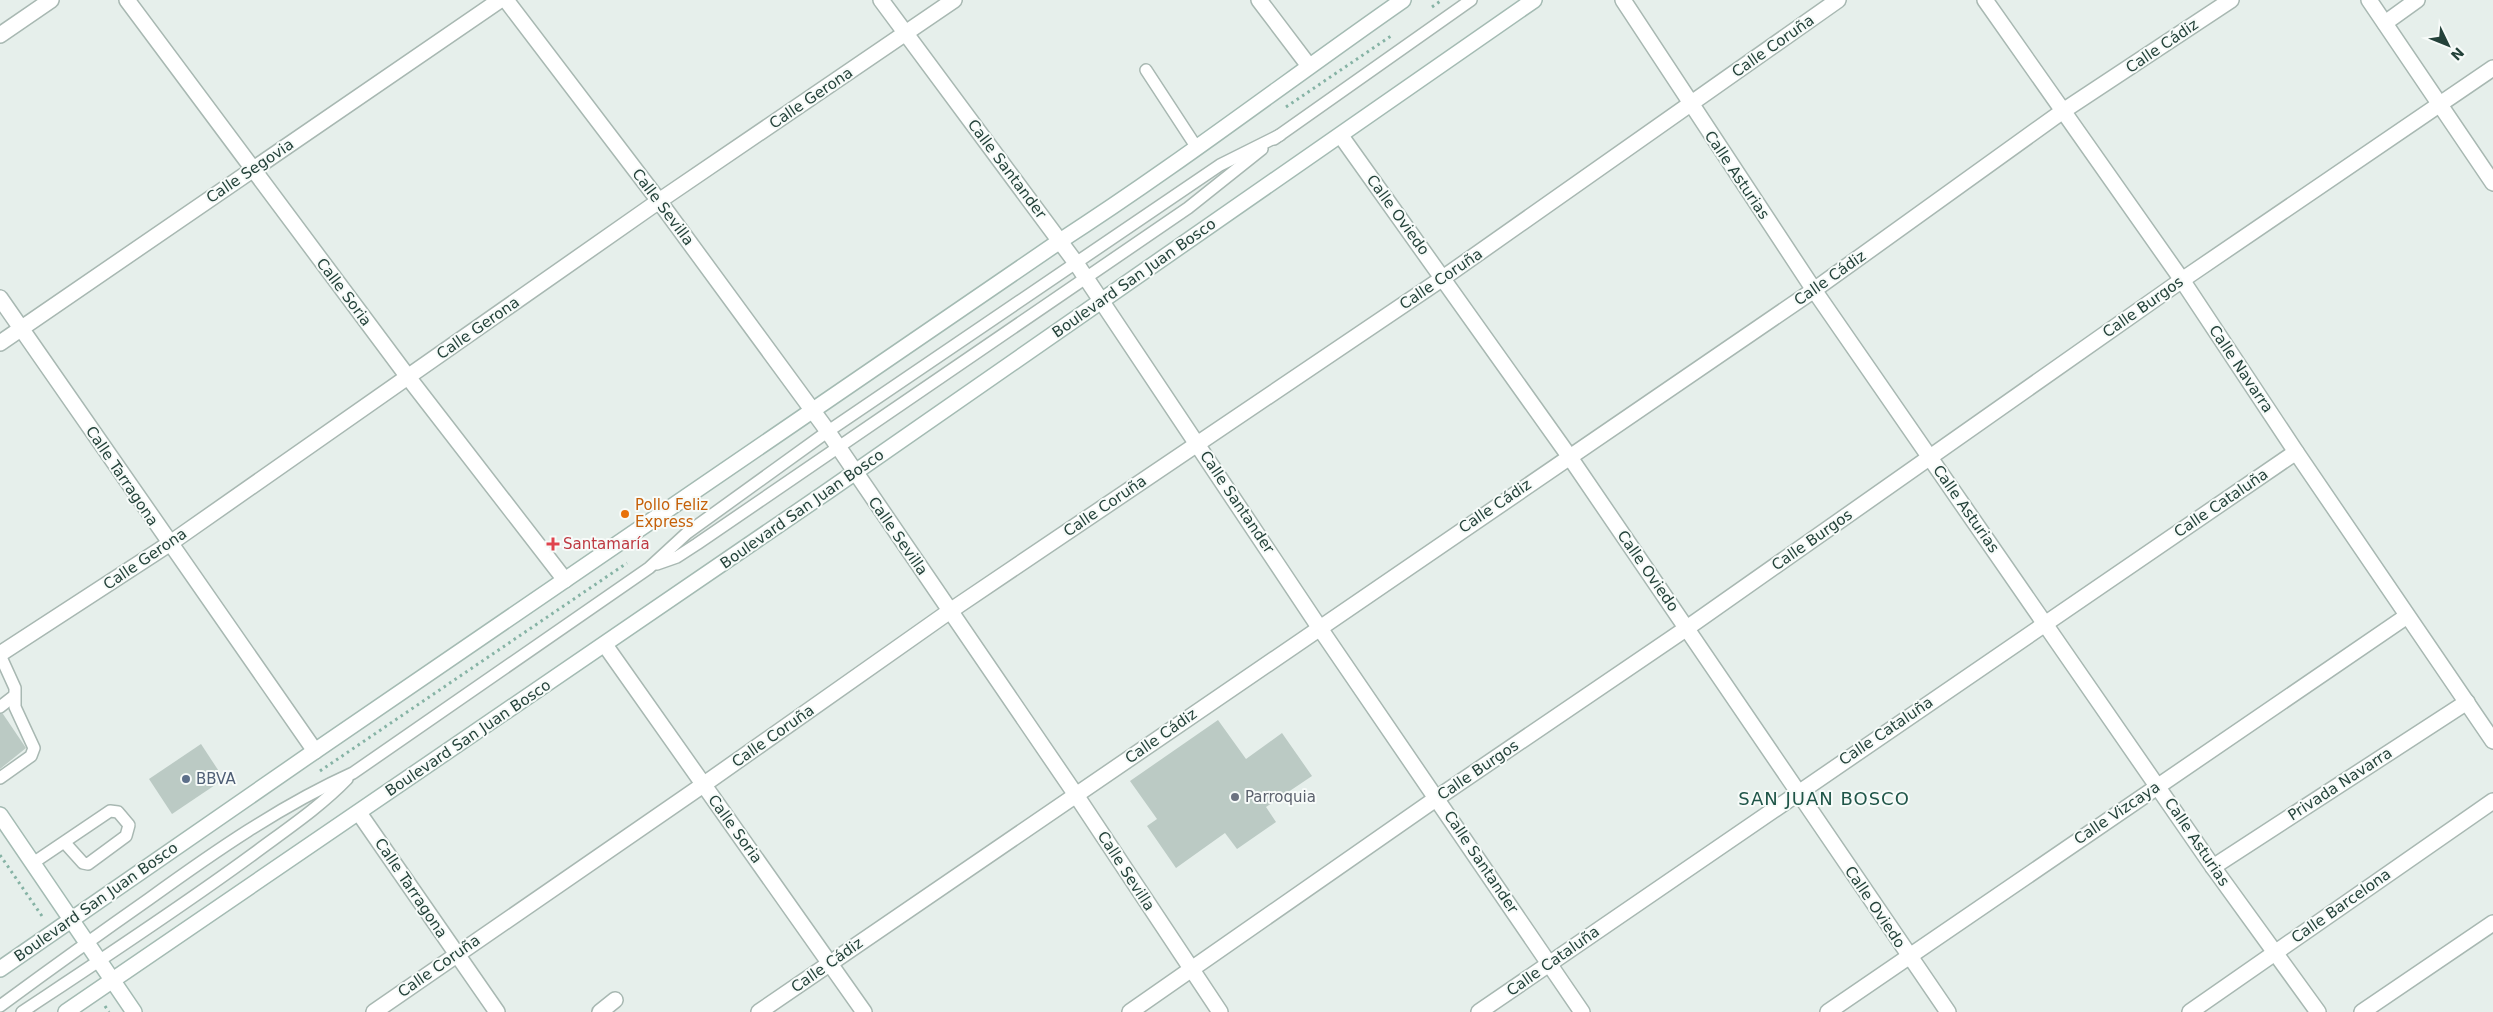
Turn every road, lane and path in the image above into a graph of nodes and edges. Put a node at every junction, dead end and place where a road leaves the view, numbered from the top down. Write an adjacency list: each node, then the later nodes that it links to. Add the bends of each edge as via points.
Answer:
1 (51, 0): 19 (street)
2 (127, 0): 29 (street, Calle Soria)
3 (500, 0): 29 (street, Calle Segovia)
4 (506, 0): 31 (street, Calle Sevilla)
5 (881, 0): 18 (street, Calle Santander)
6 (954, 0): 18 (street, Calle Gerona)
7 (1259, 0): 20 (street)
8 (1403, 0): 20 (street, Boulevard San Juan Bosco)
9 (1471, 0): 26 (lane)
10 (1534, 0): 27 (street, Boulevard San Juan Bosco)
11 (1623, 0): 23 (street, Calle Asturias)
12 (1838, 0): 23 (street, Calle Coruña)
13 (1985, 0): 25 (street, Calle Navarra)
14 (2231, 0): 25 (street, Calle Cádiz)
15 (2369, 0): 17 (street)
16 (2417, 0): 17 (street)
17 (2385, 23): 24 (street)
18 (905, 34): 31 (street, Calle Gerona); 32 (street, Calle Santander)
19 (0, 35)
20 (1309, 66): 28 (street, Boulevard San Juan Bosco)
21 (2493, 68): 24 (street, Calle Burgos)
22 (1146, 70): 28 (lane)
23 (1690, 105): 35 (street, Calle Coruña); 37 (street, Calle Asturias)
24 (2439, 105): 30 (street); 36 (street, Calle Burgos)
25 (2063, 112): 36 (street, Calle Navarra); 37 (street, Calle Cádiz)
26 (1280, 135): 33 (lane, via 1220,165); 34 (lane, via 1188,208)
27 (1341, 136): 35 (street, Calle Oviedo); 39 (street, Boulevard San Juan Bosco)
28 (1197, 148): 32 (street, Boulevard San Juan Bosco)
29 (253, 170): 40 (street, Calle Segovia); 42 (street, Calle Soria)
30 (2493, 183)
31 (659, 201): 42 (street, Calle Gerona); 43 (street, Calle Sevilla)
32 (1060, 241): 33 (street, Calle Santander); 43 (street, Boulevard San Juan Bosco)
33 (1076, 263): 34 (street, Calle Santander); 44 (lane)
34 (1086, 278): 39 (street, Calle Santander); 46 (lane)
35 (1443, 278): 45 (street, Calle Coruña); 48 (street, Calle Oviedo)
36 (2182, 280): 47 (street, Calle Navarra); 49 (street, Calle Burgos)
37 (1814, 290): 48 (street, Calle Cádiz); 49 (street, Calle Asturias)
38 (0, 298): 40 (street, Calle Tarragona)
39 (1100, 300): 45 (street, Calle Santander); 50 (street, Boulevard San Juan Bosco)
40 (21, 328): 41 (street, Calle Segovia); 51 (street, Calle Tarragona)
41 (0, 343)
42 (408, 377): 51 (street, Calle Gerona); 53 (street, Calle Soria)
43 (813, 412): 44 (street, Calle Sevilla); 53 (street, Boulevard San Juan Bosco)
44 (827, 432): 46 (street, Calle Sevilla); 52 (lane, via 687,533)
45 (1198, 443): 54 (street, Calle Coruña); 57 (street, Calle Santander)
46 (838, 449): 50 (street, Calle Sevilla); 52 (lane, via 697,544)
47 (2296, 452): 55 (street, Calle Navarra); 56 (street, Calle Cataluña)
48 (1568, 456): 57 (street, Calle Cádiz); 58 (street, Calle Oviedo)
49 (1929, 456): 56 (street, Calle Asturias); 58 (street, Calle Burgos)
50 (855, 473): 54 (street, Calle Sevilla); 59 (street, Boulevard San Juan Bosco)
51 (169, 544): 60 (street, Calle Gerona); 65 (street, Calle Tarragona)
52 (649, 568): 66 (lane)
53 (565, 580): 65 (street, Boulevard San Juan Bosco)
54 (950, 611): 68 (street, Calle Coruña); 71 (street, Calle Sevilla)
55 (2407, 616): 62 (street, Calle Navarra); 69 (street, Calle Vizcaya)
56 (2045, 622): 69 (street, Calle Asturias); 70 (street, Calle Cataluña)
57 (1320, 627): 71 (street, Calle Cádiz); 72 (street, Calle Santander)
58 (1687, 628): 70 (street, Calle Oviedo); 72 (street, Calle Burgos)
59 (605, 645): 68 (street, Calle Soria); 74 (street, Boulevard San Juan Bosco)
60 (0, 655): 61 (lane, via 15,688)
61 (14, 696): 63 (lane); 67 (lane, via 15,708 34,753)
62 (2467, 702): 64 (street, Calle Navarra); 78 (street, Privada Navarra)
63 (0, 707)
64 (2493, 741)
65 (315, 750): 79 (street, Boulevard San Juan Bosco)
66 (353, 772): 81 (lane, via 275,814); 85 (lane, via 332,794 244,860)
67 (0, 778)
68 (703, 785): 83 (street, Calle Coruña); 86 (street, Calle Soria)
69 (2158, 785): 78 (street, Calle Asturias); 84 (street, Calle Vizcaya)
70 (1797, 792): 84 (street, Calle Oviedo); 87 (street, Calle Cataluña)
71 (1076, 795): 86 (street, Calle Cádiz); 89 (street, Calle Sevilla)
72 (1437, 798): 87 (street, Calle Santander); 89 (street, Calle Burgos)
73 (2493, 801): 82 (street, Calle Barcelona)
74 (359, 812): 83 (street, Calle Tarragona); 90 (street, Boulevard San Juan Bosco)
75 (0, 815): 77 (street)
76 (65, 843): 76 (lane, via 110,811 118,812 129,825 126,836 88,864 83,863); 77 (lane)
77 (33, 864): 79 (street)
78 (2213, 866): 82 (street, Calle Asturias)
79 (70, 919): 81 (street); 88 (street, Boulevard San Juan Bosco)
80 (2493, 923): 109 (street)
81 (87, 942): 85 (street); 92 (lane)
82 (2275, 953): 107 (street, Calle Barcelona); 108 (street, Calle Asturias)
83 (457, 954): 96 (street, Calle Coruña); 97 (street, Calle Tarragona)
84 (1909, 956): 105 (street, Calle Vizcaya); 106 (street, Calle Oviedo)
85 (99, 960): 90 (street); 93 (lane)
86 (830, 962): 99 (street, Calle Cádiz); 100 (street, Calle Soria)
87 (1549, 963): 103 (street, Calle Cataluña); 104 (street, Calle Santander)
88 (0, 969)
89 (1191, 970): 101 (street, Calle Burgos); 102 (street, Calle Sevilla)
90 (112, 979): 94 (street, Boulevard San Juan Bosco); 95 (street)
91 (615, 1000): 98 (street)
92 (0, 1006)
93 (22, 1012)
94 (66, 1012)
95 (134, 1012)
96 (374, 1012)
97 (497, 1012)
98 (600, 1012)
99 (758, 1012)
100 (864, 1012)
101 (1130, 1012)
102 (1220, 1012)
103 (1479, 1012)
104 (1582, 1012)
105 (1828, 1012)
106 (1948, 1012)
107 (2190, 1012)
108 (2318, 1012)
109 (2362, 1012)

